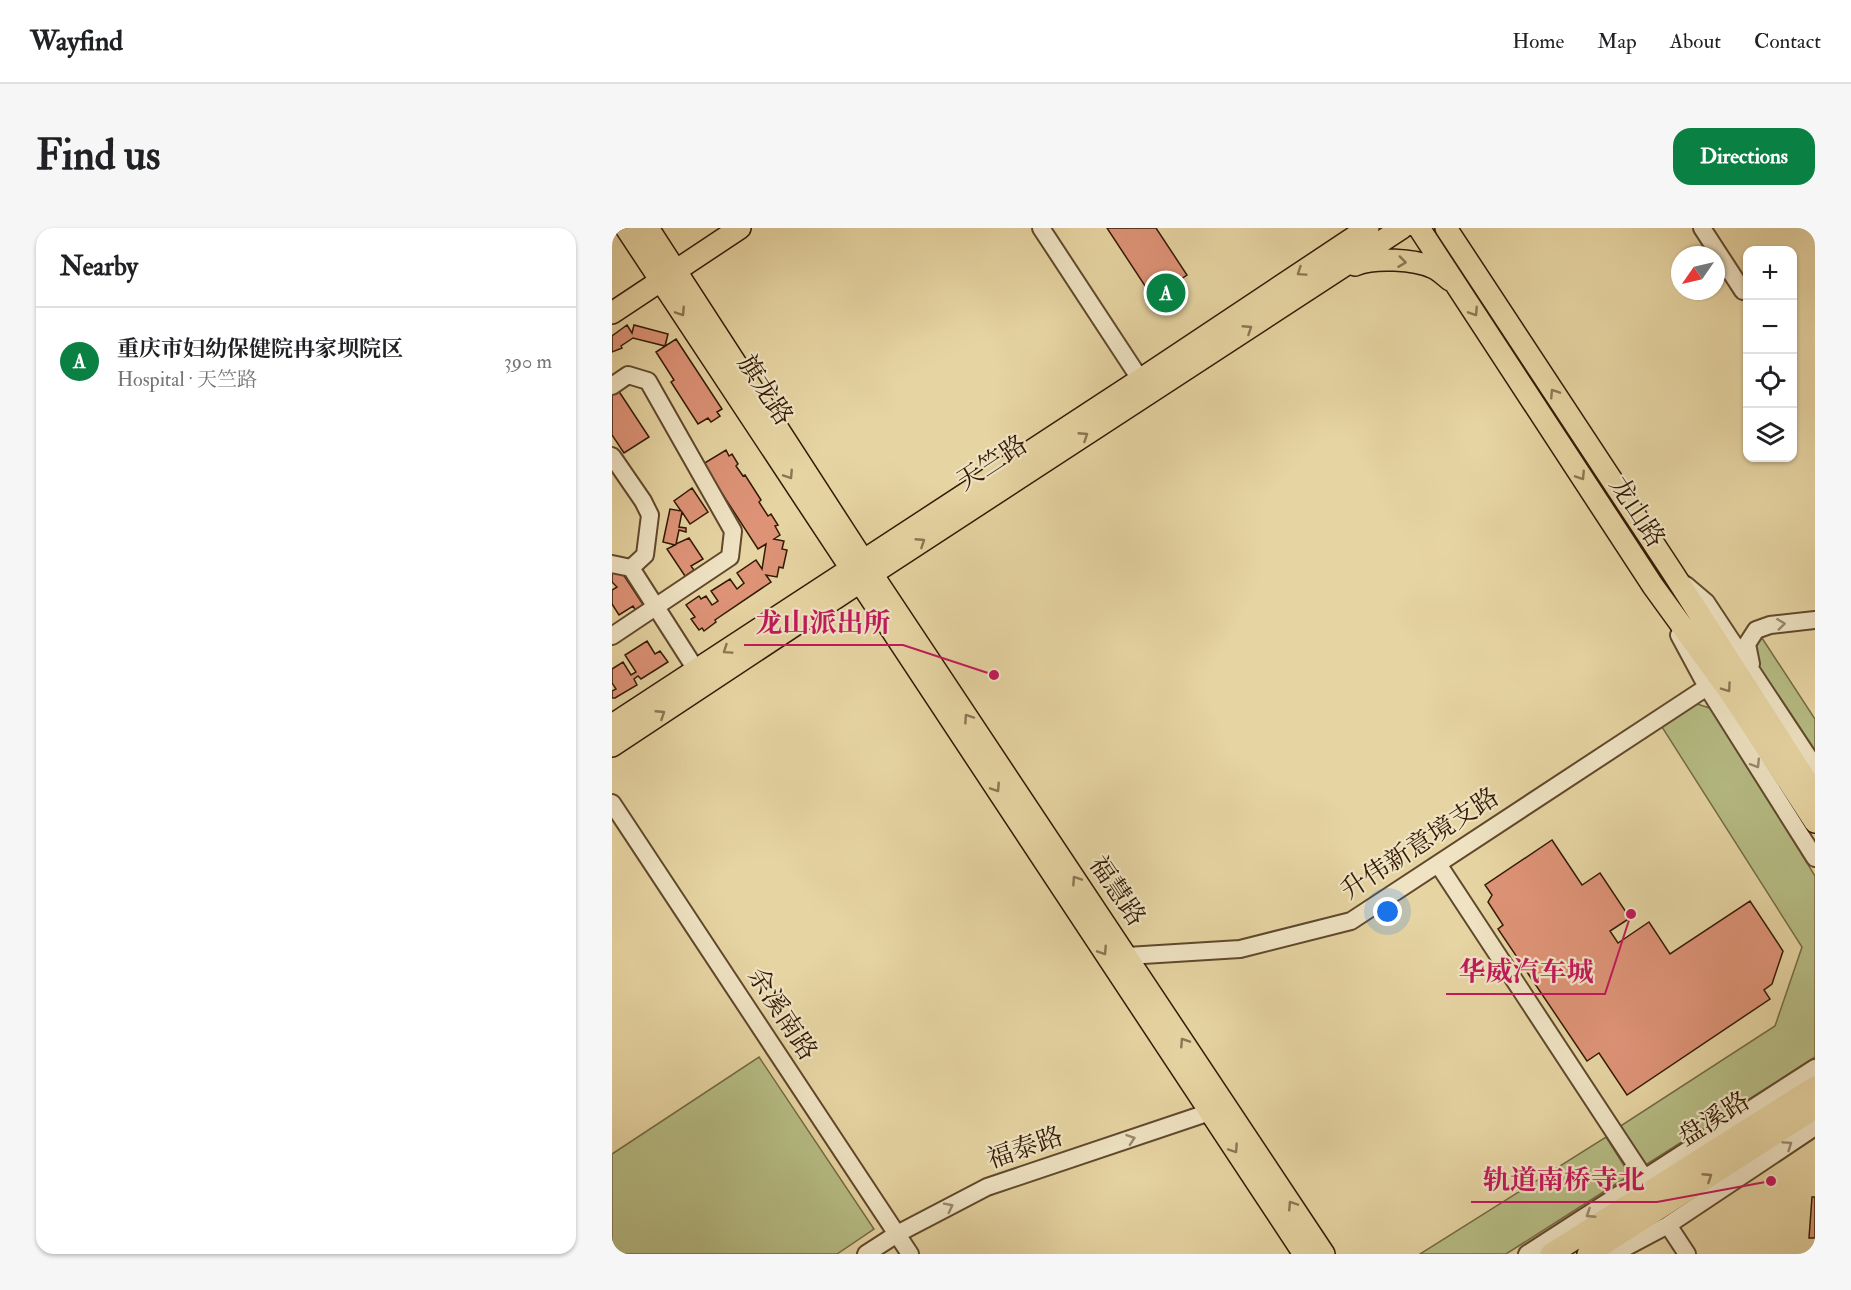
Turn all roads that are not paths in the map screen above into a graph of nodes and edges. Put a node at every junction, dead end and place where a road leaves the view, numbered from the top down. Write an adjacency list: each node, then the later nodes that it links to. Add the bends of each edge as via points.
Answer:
1 (626, 228): 13 (main road)
2 (648, 228): 13 (main road)
3 (713, 228): 13 (main road)
4 (740, 228): 13 (main road)
5 (1041, 228): 20 (street)
6 (1347, 228): 12 (main road)
7 (1368, 228): 12 (main road, 天竺路)
8 (1402, 228): 14 (main road, 天竺路)
9 (1419, 228): 15 (main road, 龙山路)
10 (1446, 228): 25 (main road, 龙山路, one-way to 10)
11 (1702, 228): 16 (street)
12 (1328, 255): 20 (main road, 天竺路, one-way to 20)
13 (664, 269): 17 (main road); 18 (main road); 24 (main road)
14 (1327, 278): 15 (main road, one-way to 15, via 1377,259 1434,268); 20 (main road, 天竺路, one-way to 14)
15 (1458, 287): 26 (main road, 龙山路, one-way to 26)
16 (1743, 291)
17 (612, 296)
18 (612, 313)
19 (612, 386): 27 (street, via 628,375 648,381 733,531 730,557)
20 (1145, 386): 24 (main road, 天竺路)
21 (612, 456): 23 (street, via 650,515 645,555)
22 (612, 564): 23 (street)
23 (631, 568): 27 (street)
24 (861, 571): 31 (main road, 天竺路); 41 (main road, 福慧路, one-way to 24); 45 (main road, 福慧路, one-way to 45)
25 (1673, 573): 30 (street, via 1706,602); 36 (main road, 龙山路)
26 (1653, 586): 32 (street); 38 (main road, 龙山路, one-way to 38, via 1730,692)
27 (656, 607): 29 (street); 31 (street)
28 (1815, 620): 30 (street, one-way to 28, via 1747,644 1756,630)
29 (612, 636)
30 (1755, 676): 35 (street)
31 (701, 678): 33 (main road, 天竺路); 34 (main road, 天竺路, one-way to 31)
32 (1707, 687): 39 (street, one-way to 39); 40 (street, 升伟新意境支路)
33 (612, 725)
34 (612, 746)
35 (1815, 767)
36 (1815, 794)
37 (612, 803): 49 (street, 余溪南路)
38 (1815, 822)
39 (1815, 858)
40 (1437, 864): 41 (street, 升伟新意境支路, via 1351,921 1240,949); 47 (street)
41 (1127, 956): 54 (main road, 福慧路, one-way to 41)
42 (1815, 1068): 47 (street)
43 (1815, 1087): 50 (main road, 盘溪路)
44 (1815, 1108): 50 (main road, 盘溪路, one-way to 44)
45 (1210, 1112): 49 (street, 福泰路, one-way to 45, via 987,1187); 53 (main road, 福慧路, one-way to 53)
46 (1815, 1127): 48 (street, one-way to 46)
47 (1644, 1179): 55 (street, one-way to 55)
48 (1668, 1225): 57 (street); 58 (street)
49 (897, 1234): 51 (street, 福泰路); 52 (street, 余溪南路)
50 (1580, 1248): 56 (main road, 盘溪路)
51 (866, 1254)
52 (910, 1254)
53 (1304, 1254)
54 (1324, 1254)
55 (1527, 1254)
56 (1551, 1254)
57 (1614, 1254)
58 (1687, 1254)

